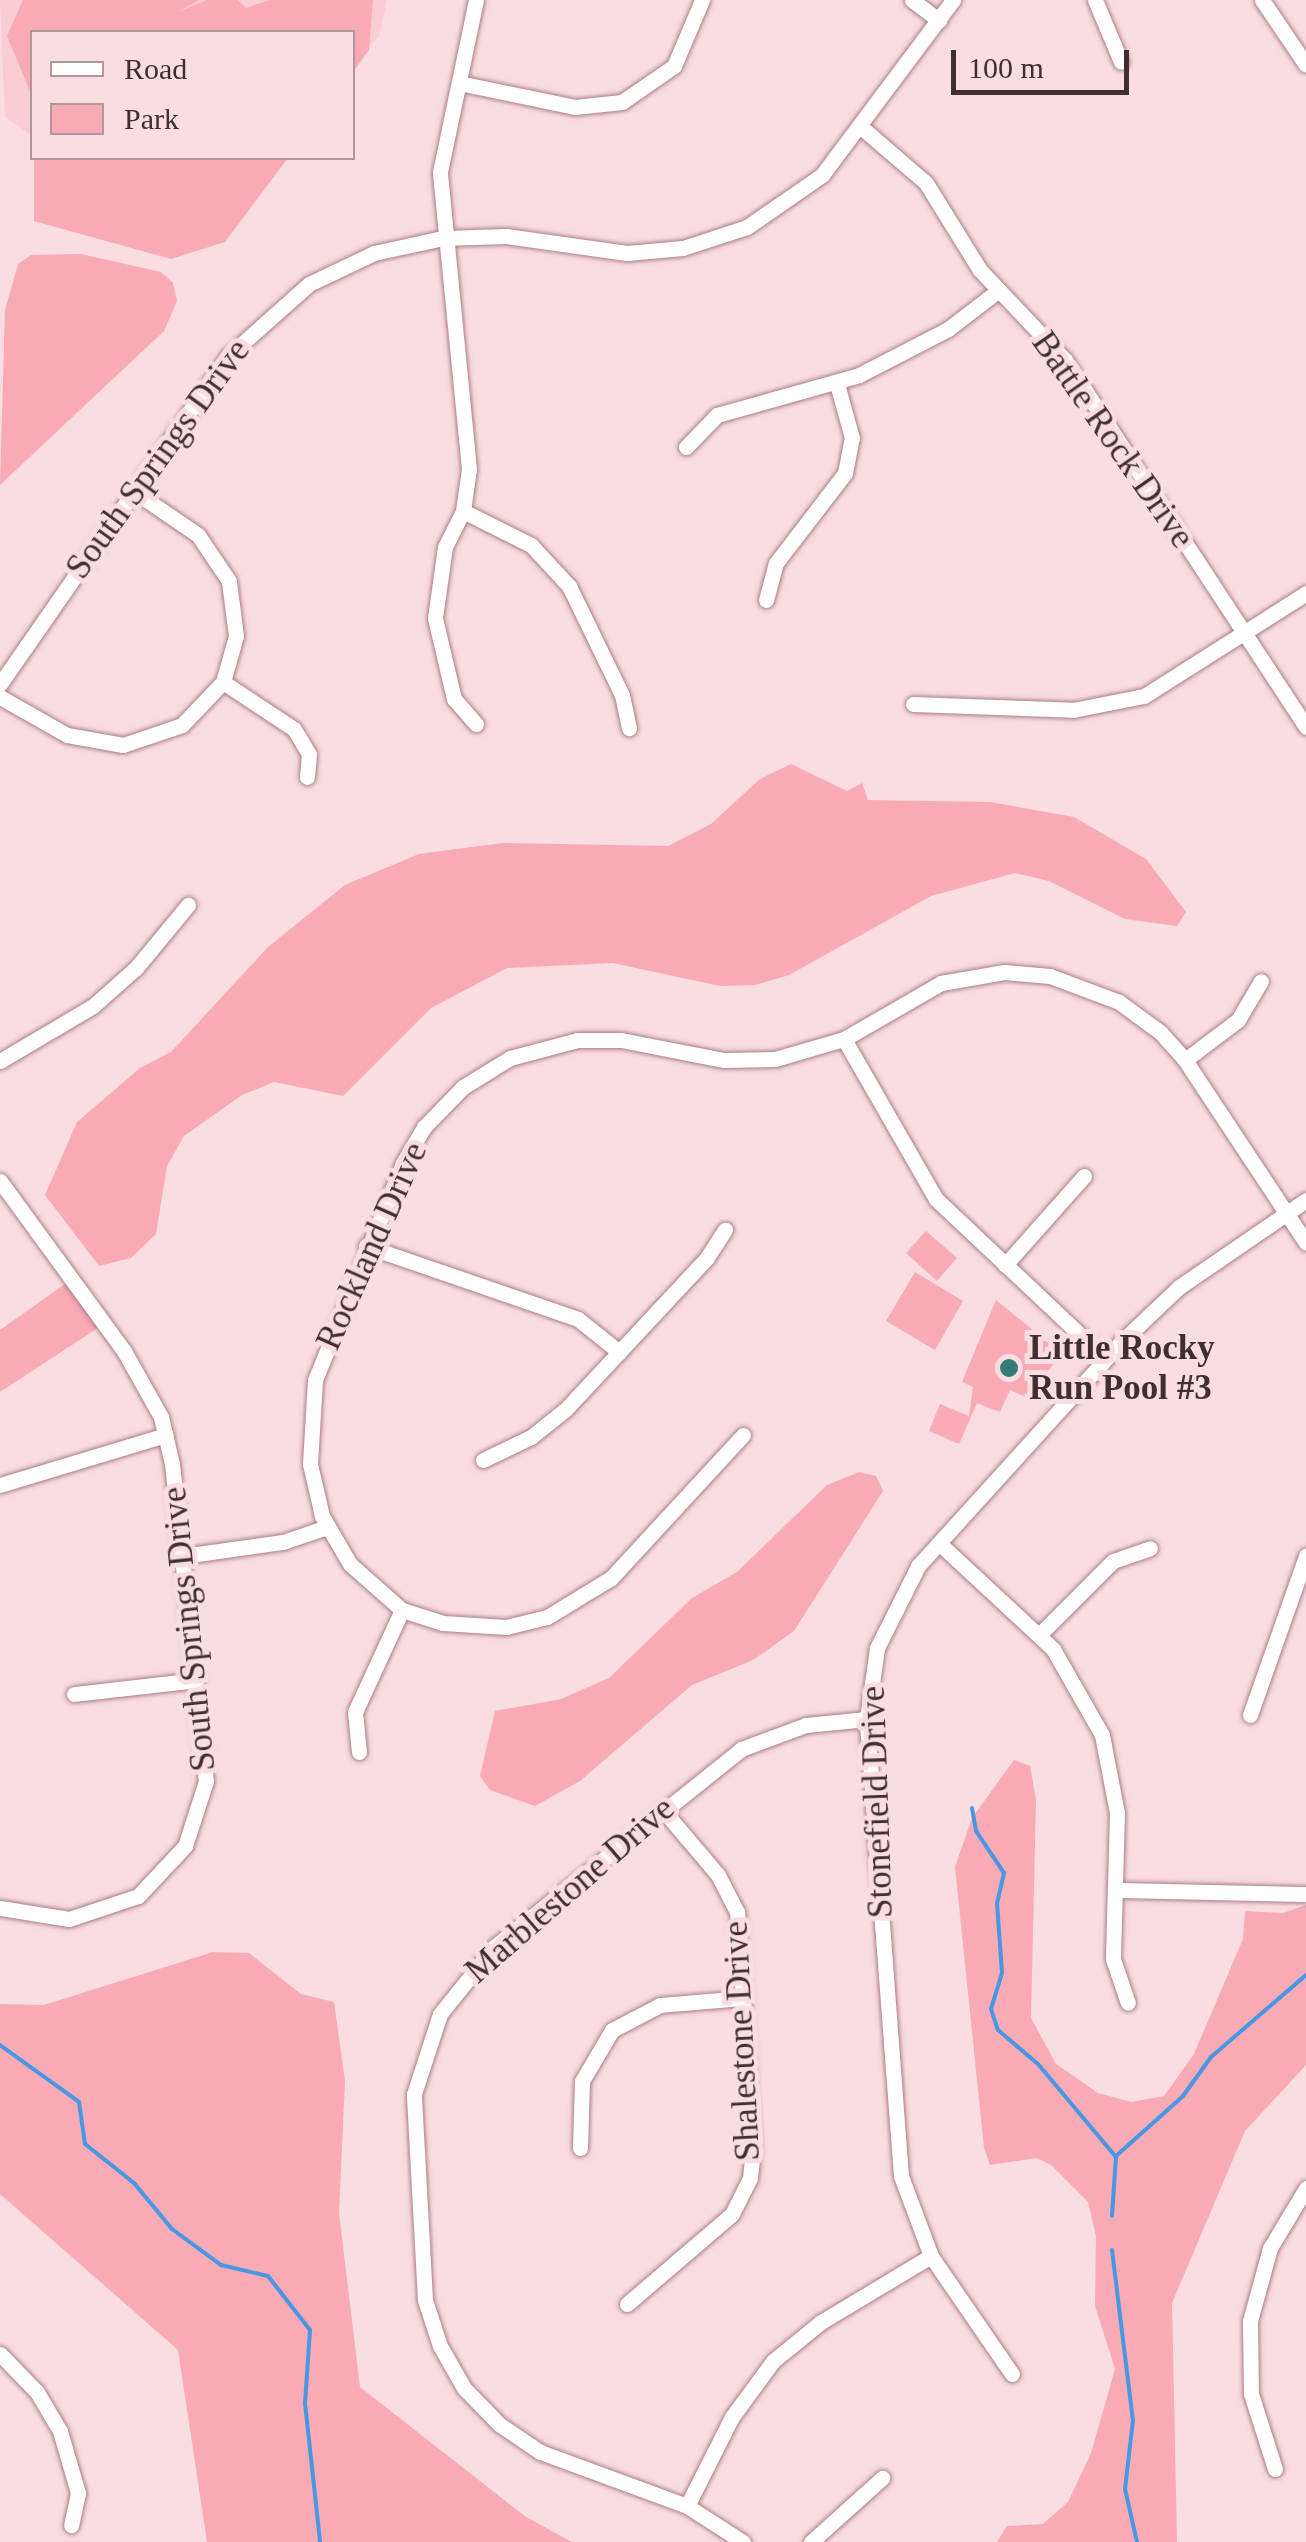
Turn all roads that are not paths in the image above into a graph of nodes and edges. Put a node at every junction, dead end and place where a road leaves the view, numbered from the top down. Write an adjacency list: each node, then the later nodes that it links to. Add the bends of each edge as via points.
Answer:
1 (476, 0): 10 (street)
2 (702, 0): 10 (street, via 674,66 622,102 575,107)
3 (912, 0): 7 (street)
4 (954, 0): 7 (street, South Springs Drive)
5 (1095, 0): 8 (street)
6 (1262, 0): 9 (street)
7 (939, 20): 11 (street, South Springs Drive)
8 (1121, 62)
9 (1306, 65)
10 (458, 82): 12 (street, via 440,172)
11 (861, 126): 12 (street, South Springs Drive, via 789,203 704,243 627,253 506,236); 13 (street, Battle Rock Drive, via 926,184)
12 (443, 238): 16 (street, South Springs Drive, via 353,261 276,308 228,357); 17 (street, via 469,469)
13 (999, 290): 14 (street, via 948,329); 20 (street, Battle Rock Drive, via 1065,360)
14 (837, 384): 15 (street, via 717,415); 19 (street, via 851,423 850,457 838,485 776,563)
15 (686, 448)
16 (132, 490): 21 (street, via 198,536 229,580 236,636); 22 (street, South Springs Drive)
17 (463, 511): 25 (street, via 445,547 435,618 443,671 454,699); 27 (street, via 530,545 570,586 622,695)
18 (1306, 593): 20 (street)
19 (766, 600)
20 (1245, 634): 24 (street, via 1157,690 1098,708); 26 (street, Battle Rock Drive)
21 (222, 682): 23 (street, via 182,725 123,745 67,735); 28 (street, via 294,729 309,754)
22 (0, 684)
23 (0, 698)
24 (913, 704)
25 (476, 724)
26 (1306, 727)
27 (629, 728)
28 (307, 777)
29 (188, 904): 33 (street, via 136,968 93,1006)
30 (1261, 982): 32 (street, via 1250,1007)
31 (844, 1039): 32 (street, Rockland Drive, via 941,983 1027,973 1075,982 1119,1002); 40 (street, Rockland Drive, via 756,1061 600,1039 510,1058 463,1087 424,1127); 41 (street, via 925,1183)
32 (1186, 1060): 37 (street, Rockland Drive)
33 (0, 1061)
34 (1084, 1176): 41 (street)
35 (0, 1183): 44 (street, South Springs Drive, via 124,1352)
36 (1306, 1200): 37 (street, Stonefield Drive)
37 (1287, 1213): 39 (street, Rockland Drive); 43 (street, Stonefield Drive, via 1179,1287)
38 (725, 1230): 42 (street)
39 (1306, 1243)
40 (366, 1246): 42 (street, via 578,1319); 48 (street, Rockland Drive, via 310,1403 310,1464)
41 (1004, 1265): 43 (street)
42 (619, 1352): 46 (street, via 549,1424)
43 (1105, 1358): 49 (street, Stonefield Drive)
44 (166, 1435): 47 (street, South Springs Drive); 51 (street, South Springs Drive)
45 (743, 1435): 53 (street, Rockland Drive, via 611,1578 566,1609 527,1624 485,1628)
46 (483, 1460)
47 (0, 1485)
48 (327, 1527): 51 (street, via 284,1542); 53 (street, Rockland Drive, via 364,1579)
49 (939, 1543): 54 (street); 58 (street, Stonefield Drive, via 884,1624)
50 (1150, 1548): 54 (street, via 1113,1561)
51 (183, 1556): 55 (street, South Springs Drive)
52 (1306, 1556): 57 (street)
53 (402, 1610): 59 (street, via 356,1712)
54 (1040, 1634): 61 (street, via 1076,1681 1106,1748 1117,1812)
55 (196, 1680): 56 (street); 63 (street, South Springs Drive, via 204,1794 192,1834 170,1866 138,1896 98,1914 56,1920)
56 (74, 1694)
57 (1250, 1715)
58 (867, 1719): 60 (street, Marblestone Drive, via 806,1725 760,1739); 68 (street, Stonefield Drive, via 896,2148)
59 (359, 1752)
60 (663, 1810): 64 (street, Shalestone Drive, via 732,1898); 74 (street, Marblestone Drive, via 493,1948 461,1982 423,2052 411,2134 425,2300 464,2388 540,2452)
61 (1116, 1890): 62 (street); 65 (street, via 1114,1974)
62 (1306, 1894)
63 (0, 1908)
64 (744, 1998): 66 (street, via 660,2004 612,2030 582,2080); 69 (street, Shalestone Drive, via 753,2150 743,2196 725,2222)
65 (1128, 2003)
66 (580, 2148)
67 (1306, 2188): 72 (street, via 1270,2248 1250,2321 1252,2394)
68 (931, 2256): 71 (street, Stonefield Drive); 74 (street, via 821,2322 772,2361 732,2417)
69 (627, 2304)
70 (0, 2354): 75 (street, via 37,2392 60,2431 78,2493)
71 (1012, 2374)
72 (1275, 2469)
73 (882, 2478): 77 (street)
74 (687, 2506): 76 (street, Marblestone Drive)
75 (71, 2525)
76 (743, 2542)
77 (811, 2542)

